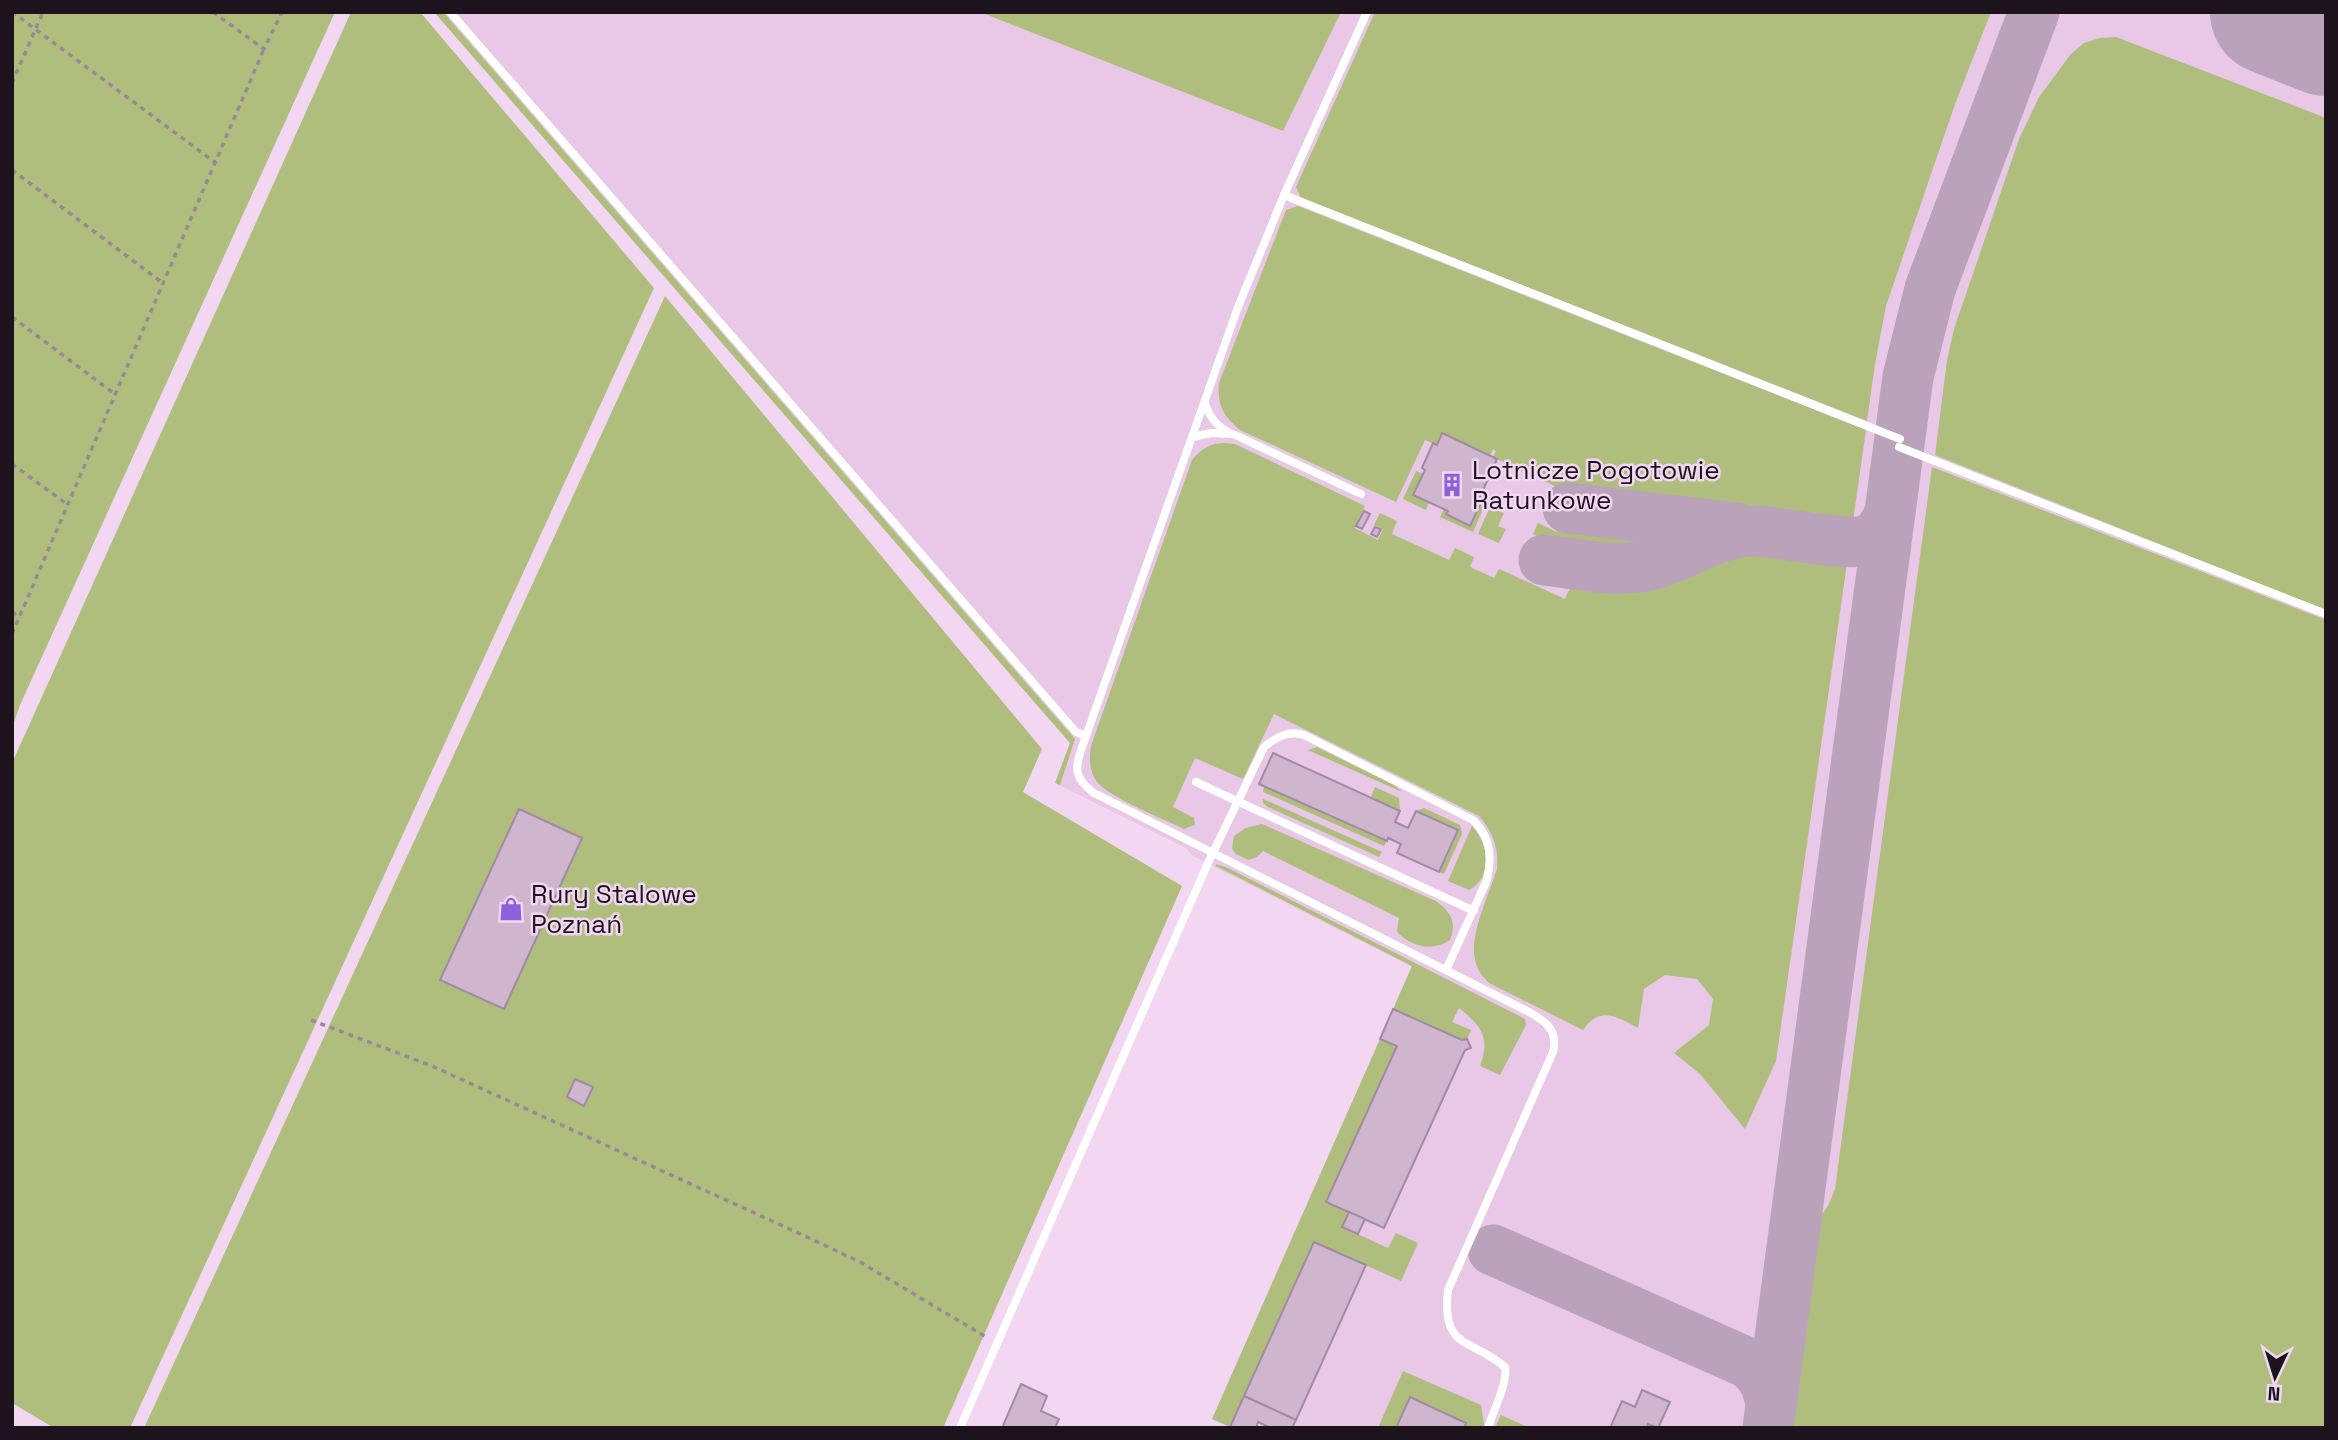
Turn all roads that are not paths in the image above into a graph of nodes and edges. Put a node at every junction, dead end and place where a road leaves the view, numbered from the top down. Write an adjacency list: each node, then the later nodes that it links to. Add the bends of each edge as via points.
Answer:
1 (450, 12): 9 (lane, via 1076,732)
2 (1367, 12): 3 (lane)
3 (1284, 195): 4 (lane); 8 (lane)
4 (1205, 402): 5 (lane, via 1216,424); 6 (lane)
5 (1233, 434): 6 (lane); 7 (lane)
6 (1192, 437): 9 (lane)
7 (1361, 494)
8 (2326, 614)
9 (1086, 736): 12 (lane, via 1076,771 1085,786)
10 (1196, 782): 11 (lane)
11 (1237, 802): 12 (lane); 13 (lane); 13 (lane, via 1264,747 1284,734 1304,735 1480,827 1489,843 1490,866)
12 (1213, 853): 14 (lane); 15 (lane)
13 (1474, 911): 14 (lane)
14 (1446, 970): 16 (lane, via 1527,1010 1555,1035 1553,1052 1448,1290 1448,1319 1455,1336 1505,1367 1506,1381)
15 (960, 1428)
16 (1488, 1428)

